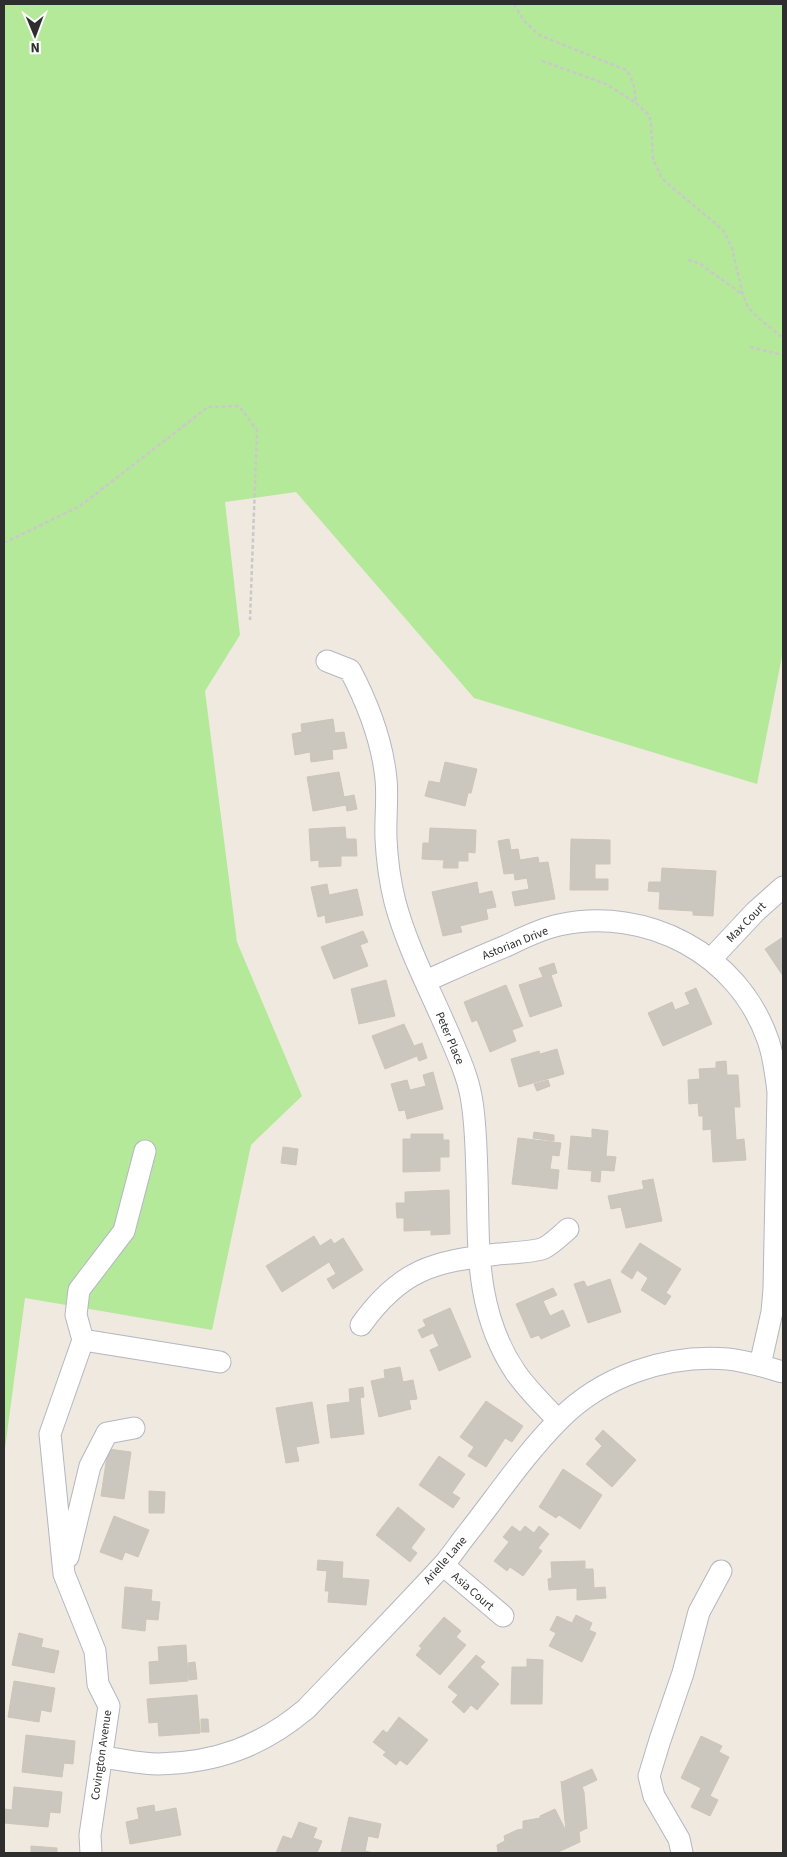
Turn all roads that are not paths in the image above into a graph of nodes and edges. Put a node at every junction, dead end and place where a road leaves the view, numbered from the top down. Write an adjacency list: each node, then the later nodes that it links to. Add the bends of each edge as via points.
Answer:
1 (327, 661): 4 (street, Peter Place, via 350,670 374,720 386,780 386,839 396,903 406,936)
2 (783, 887): 3 (street, Max Court)
3 (711, 959): 4 (street, Astorian Drive, via 678,938 650,927 614,921 582,921 537,932); 11 (street, Astorian Drive, via 726,972 756,1012 776,1070 774,1289)
4 (426, 980): 7 (street, Peter Place, via 461,1061 471,1095 476,1129)
5 (145, 1151): 9 (street, via 124,1231 79,1290 76,1315)
6 (568, 1229): 7 (street, via 544,1248)
7 (479, 1256): 8 (street, via 440,1263 404,1280 374,1307); 13 (street, Peter Place, via 486,1307 496,1337 527,1387)
8 (361, 1325)
9 (83, 1340): 10 (street); 17 (street, Covington Avenue, via 50,1434)
10 (220, 1362)
11 (760, 1365): 12 (street, Arielle Lane); 13 (street, Arielle Lane, via 699,1359 643,1369 590,1394)
12 (783, 1372)
13 (558, 1420): 15 (street, Arielle Lane)
14 (134, 1428): 17 (street, via 107,1433 90,1466)
15 (443, 1565): 18 (street, Asia Court); 19 (street, Arielle Lane, via 286,1726 245,1748 201,1761 157,1764)
16 (721, 1571): 21 (street, via 699,1612 684,1673 650,1776 654,1796 679,1839)
17 (64, 1574): 19 (street, Covington Avenue, via 95,1651 98,1684 109,1706)
18 (503, 1616)
19 (101, 1757): 20 (street, Covington Avenue, via 90,1835)
20 (91, 1853)
21 (682, 1853)

